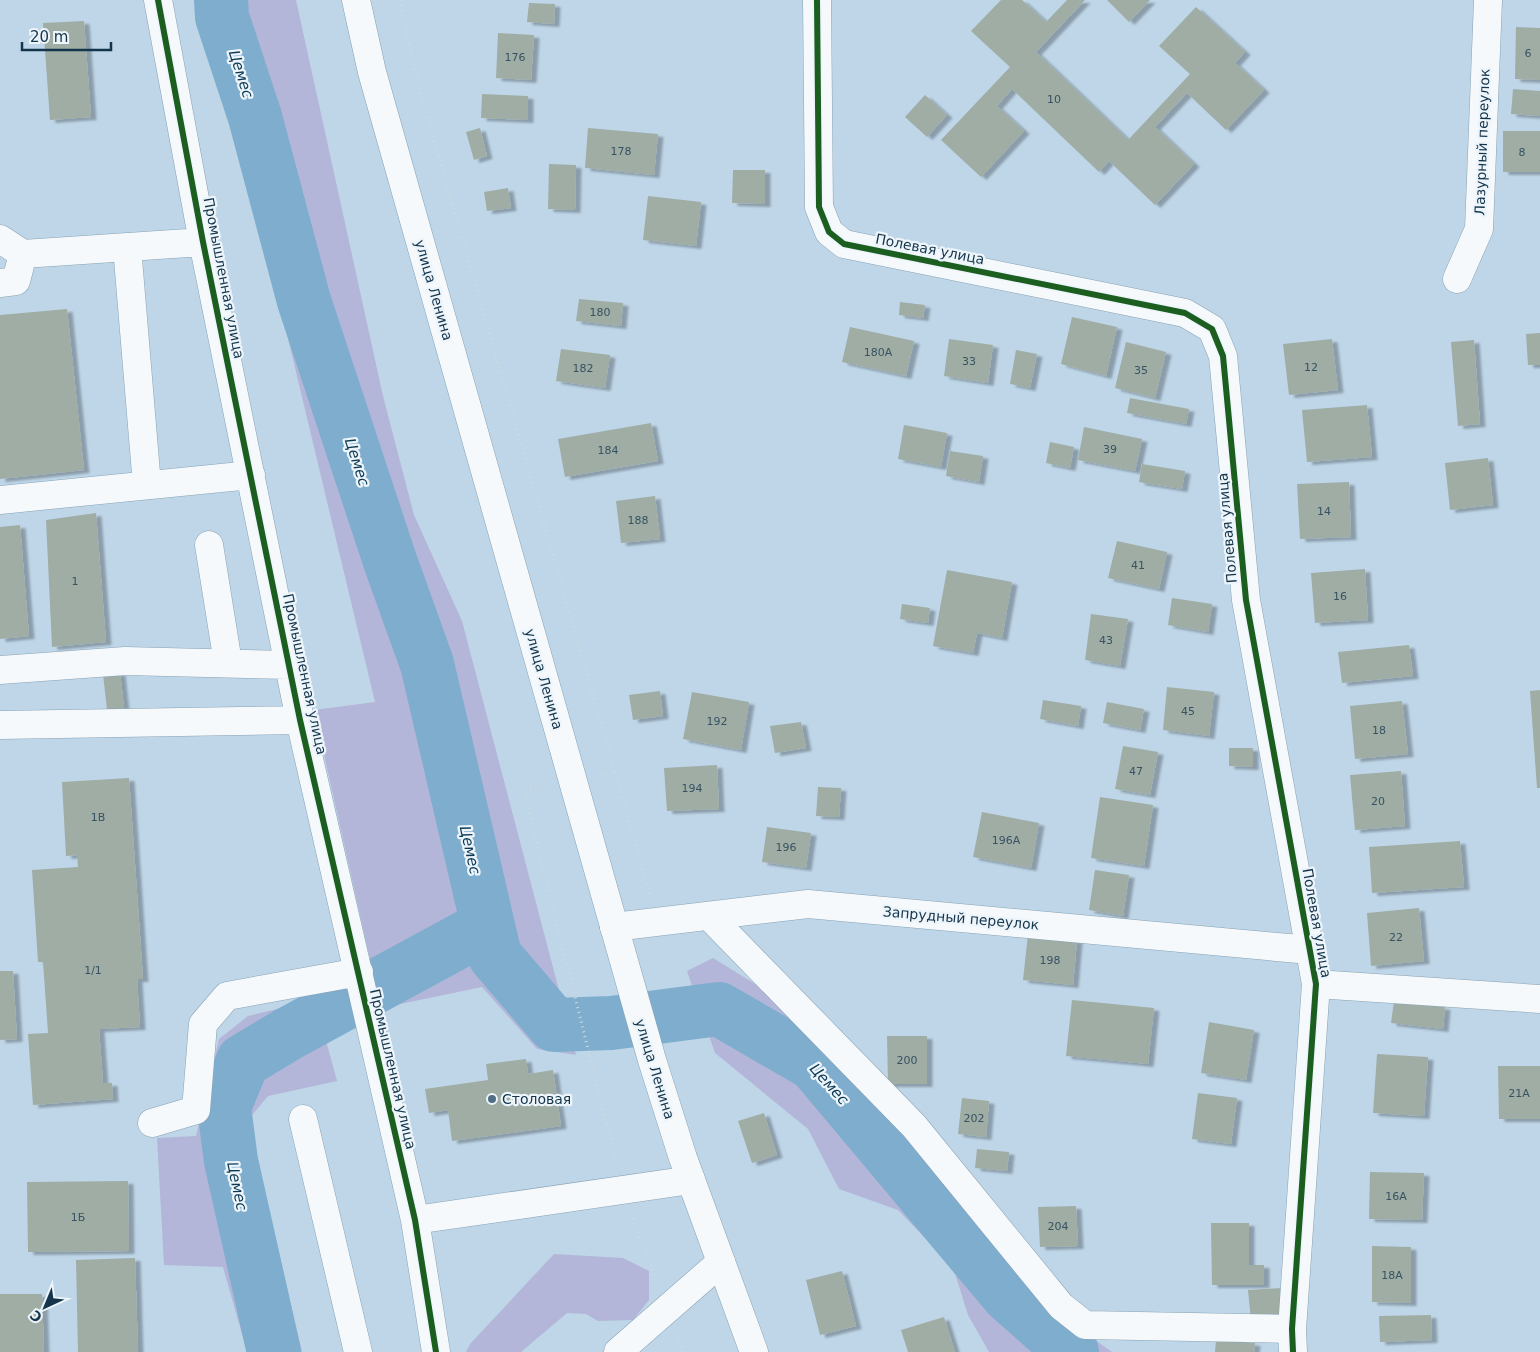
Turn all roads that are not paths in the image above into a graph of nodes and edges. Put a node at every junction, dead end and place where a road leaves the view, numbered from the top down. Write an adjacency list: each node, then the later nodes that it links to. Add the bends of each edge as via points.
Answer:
1 (158, 0): 6 (main road, Промышленная улица)
2 (356, 0): 21 (main road, улица Ленина, via 375,82)
3 (817, 0): 22 (main road, Полевая улица, via 818,208 829,232 844,244 1185,312 1212,328 1223,356 1246,600)
4 (1488, 0): 9 (main road, Лазурный переулок, via 1479,229)
5 (0, 239): 8 (main road)
6 (203, 242): 7 (main road); 11 (main road, Промышленная улица)
7 (127, 247): 8 (main road); 12 (main road)
8 (24, 254): 10 (main road, via 16,281)
9 (1458, 279)
10 (0, 283)
11 (251, 475): 12 (main road); 16 (main road, Промышленная улица)
12 (147, 485): 13 (main road)
13 (0, 500)
14 (209, 545): 15 (main road)
15 (228, 663): 16 (main road); 17 (main road, via 124,661)
16 (289, 665): 18 (main road, Промышленная улица)
17 (0, 670)
18 (300, 720): 19 (main road); 23 (main road, Промышленная улица)
19 (0, 725)
20 (709, 916): 21 (main road, Запрудный переулок); 22 (main road, Запрудный переулок, via 808,904); 31 (main road, via 914,1126 1061,1306 1085,1325)
21 (614, 927): 28 (main road, улица Ленина)
22 (1310, 950): 24 (main road, Полевая улица)
23 (358, 972): 27 (main road, via 227,996 203,1024 196,1110); 29 (main road, Промышленная улица)
24 (1316, 984): 25 (main road); 31 (main road, Полевая улица)
25 (1540, 999)
26 (303, 1120): 32 (main road)
27 (152, 1123)
28 (691, 1180): 29 (main road); 30 (main road, улица Ленина)
29 (415, 1220): 33 (main road, Промышленная улица)
30 (721, 1262): 34 (main road); 35 (main road, улица Ленина)
31 (1292, 1341)
32 (358, 1352)
33 (436, 1352)
34 (618, 1352)
35 (754, 1352)

